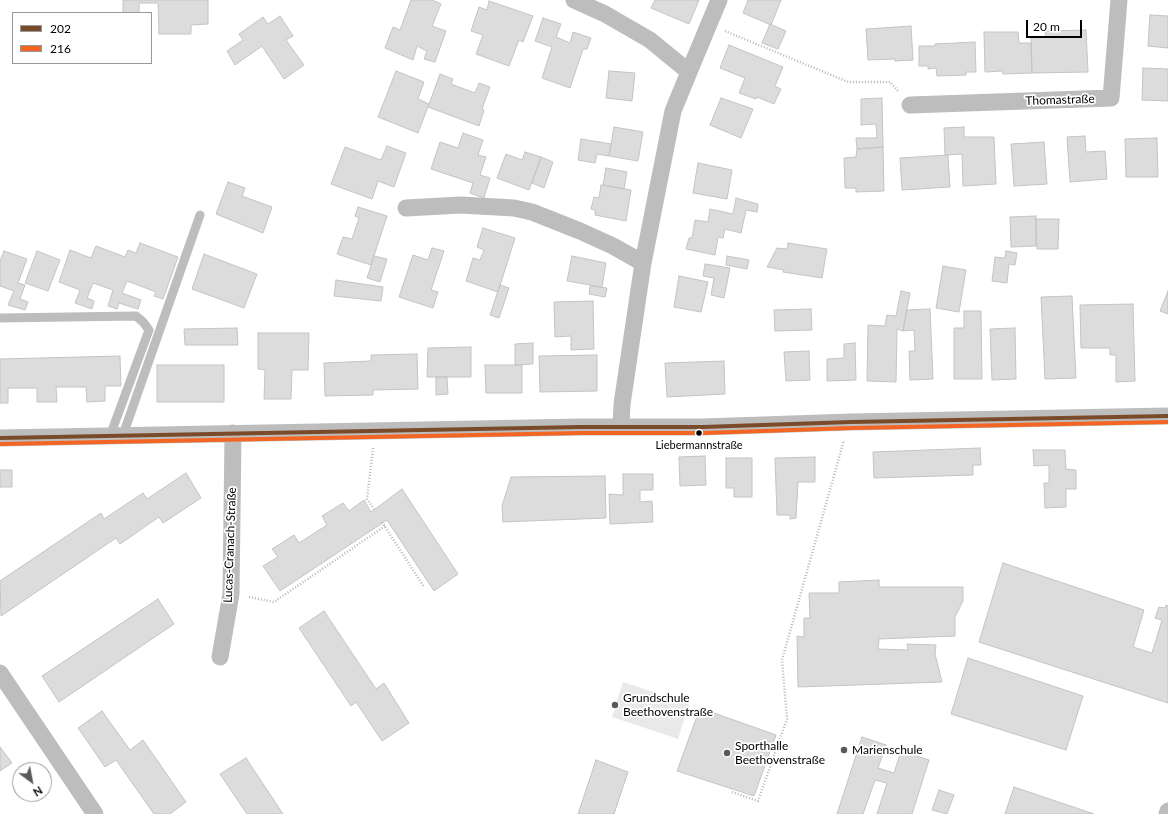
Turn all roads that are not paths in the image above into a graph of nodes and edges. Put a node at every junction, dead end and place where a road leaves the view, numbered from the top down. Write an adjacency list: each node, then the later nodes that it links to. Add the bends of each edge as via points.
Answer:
1 (574, 0): 4 (street, via 605,14 650,40)
2 (719, 0): 4 (street)
3 (1119, 0): 5 (street, Thomastraße, via 1111,98)
4 (689, 72): 8 (street, via 673,111)
5 (910, 105)
6 (406, 208): 8 (street, via 461,205 514,208 532,212 580,230)
7 (200, 215): 13 (lane)
8 (643, 263): 11 (street, via 622,404)
9 (0, 318): 13 (lane, via 136,316 143,322 148,330)
10 (1168, 416): 11 (street)
11 (621, 427): 12 (street)
12 (232, 433): 13 (street); 15 (street, Lucas-Cranach-Straße, via 231,594)
13 (117, 436): 14 (street)
14 (0, 438)
15 (220, 657)
16 (0, 675): 18 (street)
17 (1168, 810): 19 (street)
18 (95, 814)
19 (1167, 814)

